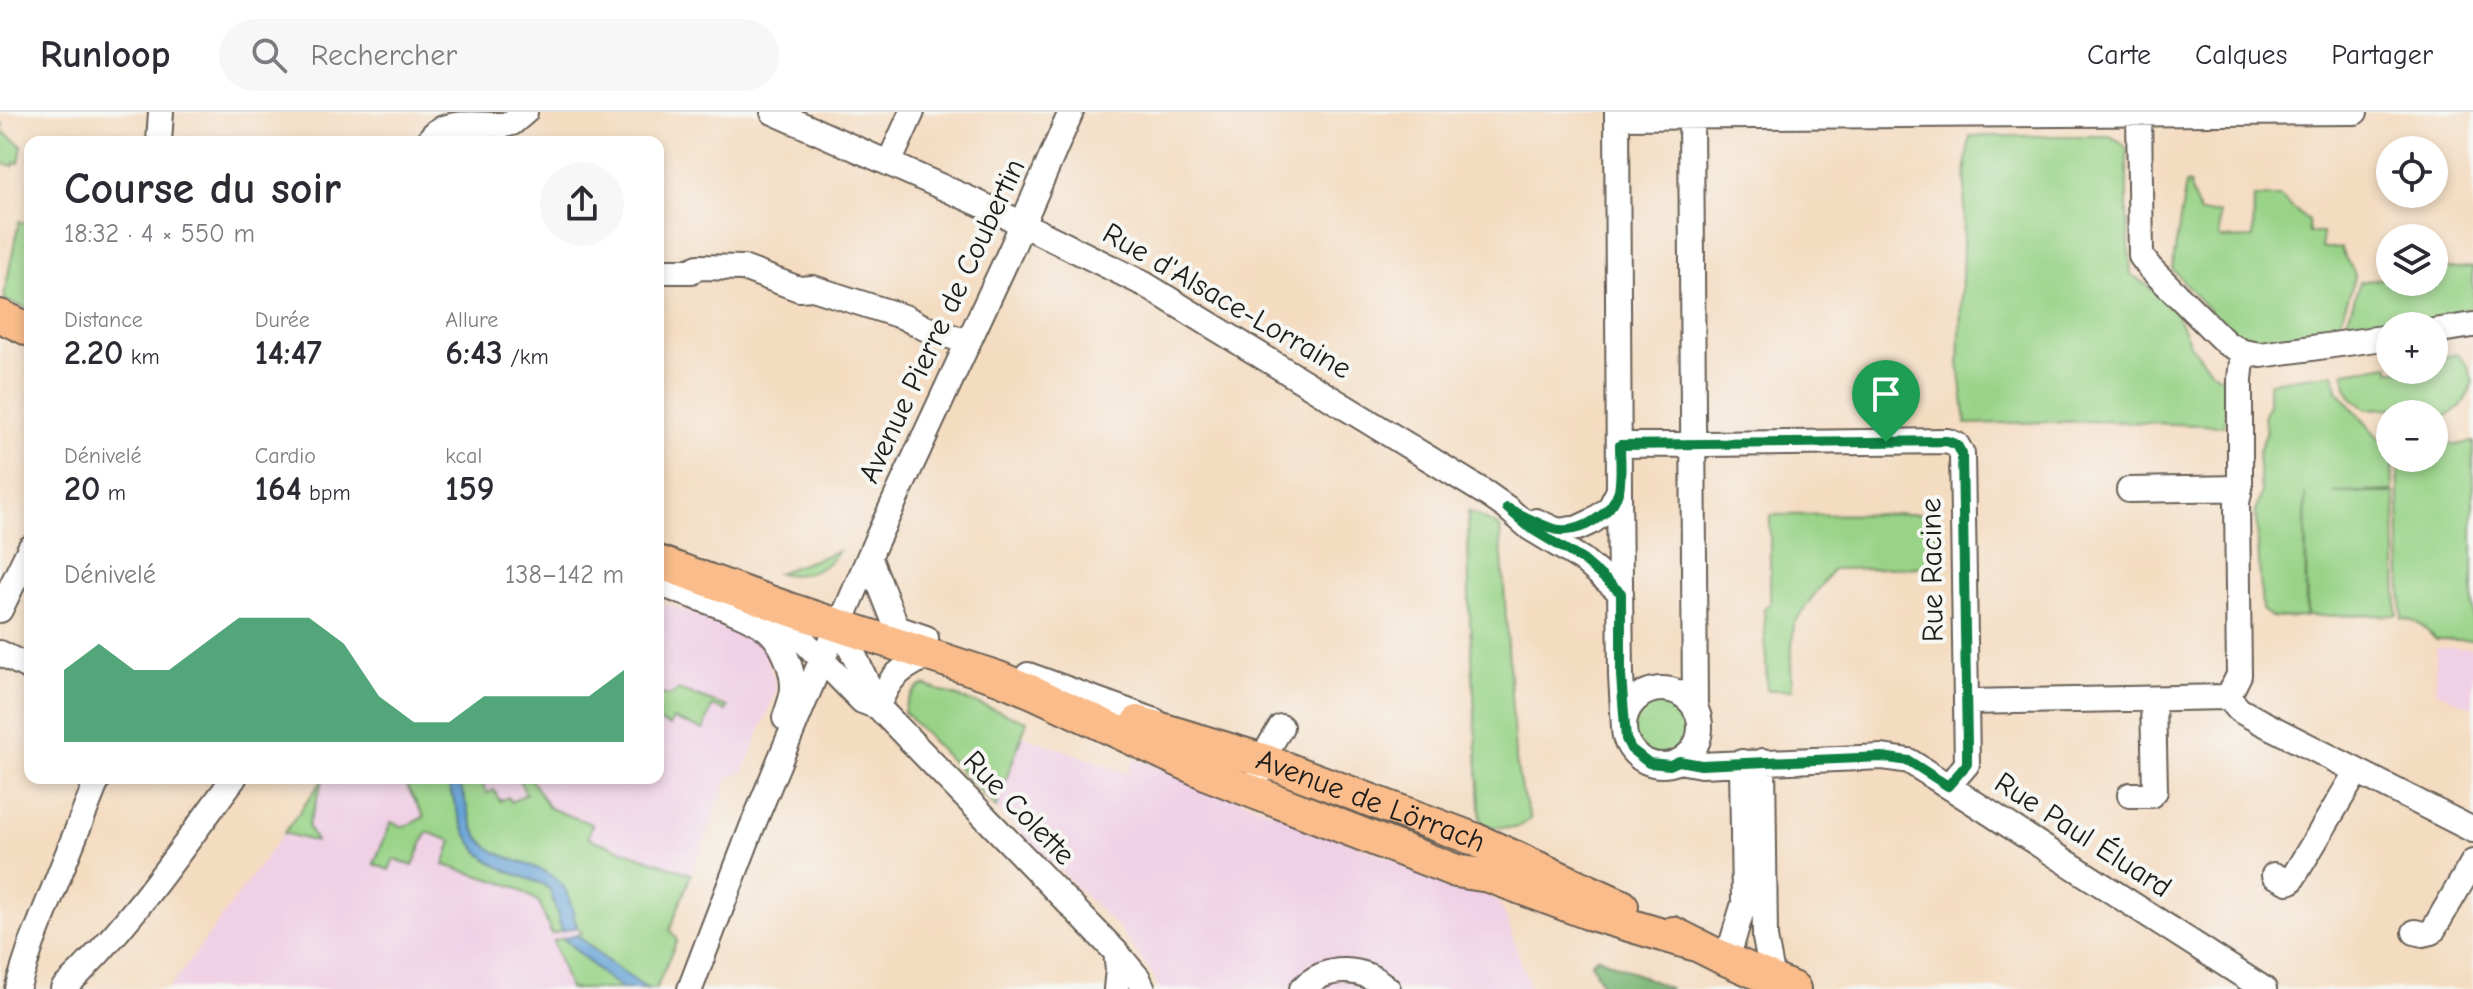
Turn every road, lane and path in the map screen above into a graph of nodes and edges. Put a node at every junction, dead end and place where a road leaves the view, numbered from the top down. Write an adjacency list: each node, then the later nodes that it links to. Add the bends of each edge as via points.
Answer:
1 (161, 112): 12 (street)
2 (525, 112): 13 (street, via 512,123 445,127)
3 (773, 112): 14 (street, Rue d'Alsace-Lorraine)
4 (912, 112): 14 (street)
5 (1071, 112): 15 (street, Avenue Pierre de Coubertin)
6 (2355, 112): 8 (street)
7 (2078, 113): 8 (street); 10 (street)
8 (2139, 113): 25 (street, via 2141,256 2226,343)
9 (1617, 114): 11 (street); 27 (street)
10 (1752, 114): 11 (street)
11 (1691, 116): 26 (street)
12 (159, 136)
13 (433, 136)
14 (889, 163): 15 (street, Rue d'Alsace-Lorraine)
15 (1022, 224): 24 (street, Avenue Pierre de Coubertin); 31 (street, Rue d'Alsace-Lorraine, via 1144,284)
16 (664, 271): 24 (street, via 743,268)
17 (0, 316): 20 (main road)
18 (0, 322): 21 (main road)
19 (2473, 325): 22 (street)
20 (24, 328)
21 (24, 329)
22 (2448, 329)
23 (2376, 339): 25 (street, via 2261,355)
24 (968, 342): 32 (street, Avenue Pierre de Coubertin)
25 (2243, 352): 28 (street)
26 (1693, 444): 27 (street, Rue Racine); 47 (street, Rue Racine, via 1957,445 1962,454); 49 (street)
27 (1620, 445): 29 (street)
28 (2240, 488): 30 (street); 45 (street, via 2239,675)
29 (1619, 490): 31 (street, Rue d'Alsace-Lorraine, via 1610,508 1578,528 1558,531); 37 (street)
30 (2129, 490)
31 (1507, 508): 37 (street, Rue d'Alsace-Lorraine)
32 (869, 557): 39 (street, Avenue Pierre de Coubertin); 53 (street, via 897,628)
33 (24, 560): 38 (street)
34 (664, 571): 39 (main road, Avenue de Lörrach)
35 (664, 572): 63 (street, Avenue Pierre de Coubertin, via 765,627 785,656 793,692)
36 (664, 572): 42 (street, Rue Colette, via 782,625)
37 (1621, 593): 51 (street)
38 (0, 610)
39 (840, 625): 41 (main road, Avenue de Lörrach); 42 (street, Avenue Pierre de Coubertin); 48 (street, Rue Colette)
40 (0, 653): 43 (street)
41 (930, 654): 44 (main road, Avenue de Lörrach); 48 (street, via 897,671)
42 (821, 661): 48 (street, Rue Colette, via 862,701); 63 (street, Avenue Pierre de Coubertin)
43 (24, 665)
44 (1035, 693): 53 (main road, Avenue de Lörrach); 61 (main road, Avenue de Lörrach, via 1210,775)
45 (2228, 697): 46 (street); 56 (street, via 2239,710)
46 (2153, 699): 47 (street); 60 (street, via 2155,791)
47 (1967, 702): 59 (street, Rue Racine, via 1967,764)
48 (878, 707): 69 (street, Rue Colette)
49 (1695, 709): 51 (street, via 1677,693 1653,691 1632,704); 52 (street)
50 (1281, 727): 53 (street)
51 (1624, 728): 54 (street, via 1639,757 1660,765)
52 (1699, 737): 54 (street); 55 (street, via 1713,754)
53 (1263, 760): 61 (street, via 1259,778); 62 (main road, Avenue de Lörrach)
54 (1679, 761): 55 (street, Rue Paul Éluard)
55 (1752, 762): 59 (street, Rue Paul Éluard, via 1882,757 1909,761); 68 (street, via 1744,903 1732,943); 70 (street, via 1765,938)
56 (2357, 771): 64 (street); 66 (street, via 2291,881)
57 (96, 784): 71 (street)
58 (229, 784): 72 (street, via 124,924)
59 (1948, 786): 78 (street, Rue Paul Éluard)
60 (2130, 795)
61 (1270, 797): 62 (street, via 1315,804 1370,826 1401,824); 68 (main road, Avenue de Lörrach, via 1456,871 1489,876)
62 (1417, 809): 68 (main road, Avenue de Lörrach)
63 (752, 827): 73 (street, Avenue Pierre de Coubertin)
64 (2473, 830)
65 (2473, 862): 67 (street, via 2432,932)
66 (2274, 875)
67 (2415, 932)
68 (1706, 950): 70 (main road, Avenue de Lörrach)
69 (1116, 952): 74 (street); 75 (street, Rue Colette)
70 (1784, 984)
71 (17, 989)
72 (63, 989)
73 (690, 989)
74 (1116, 989)
75 (1143, 989)
76 (1302, 989): 77 (street, via 1318,976 1349,970)
77 (1388, 989)
78 (2264, 989)

